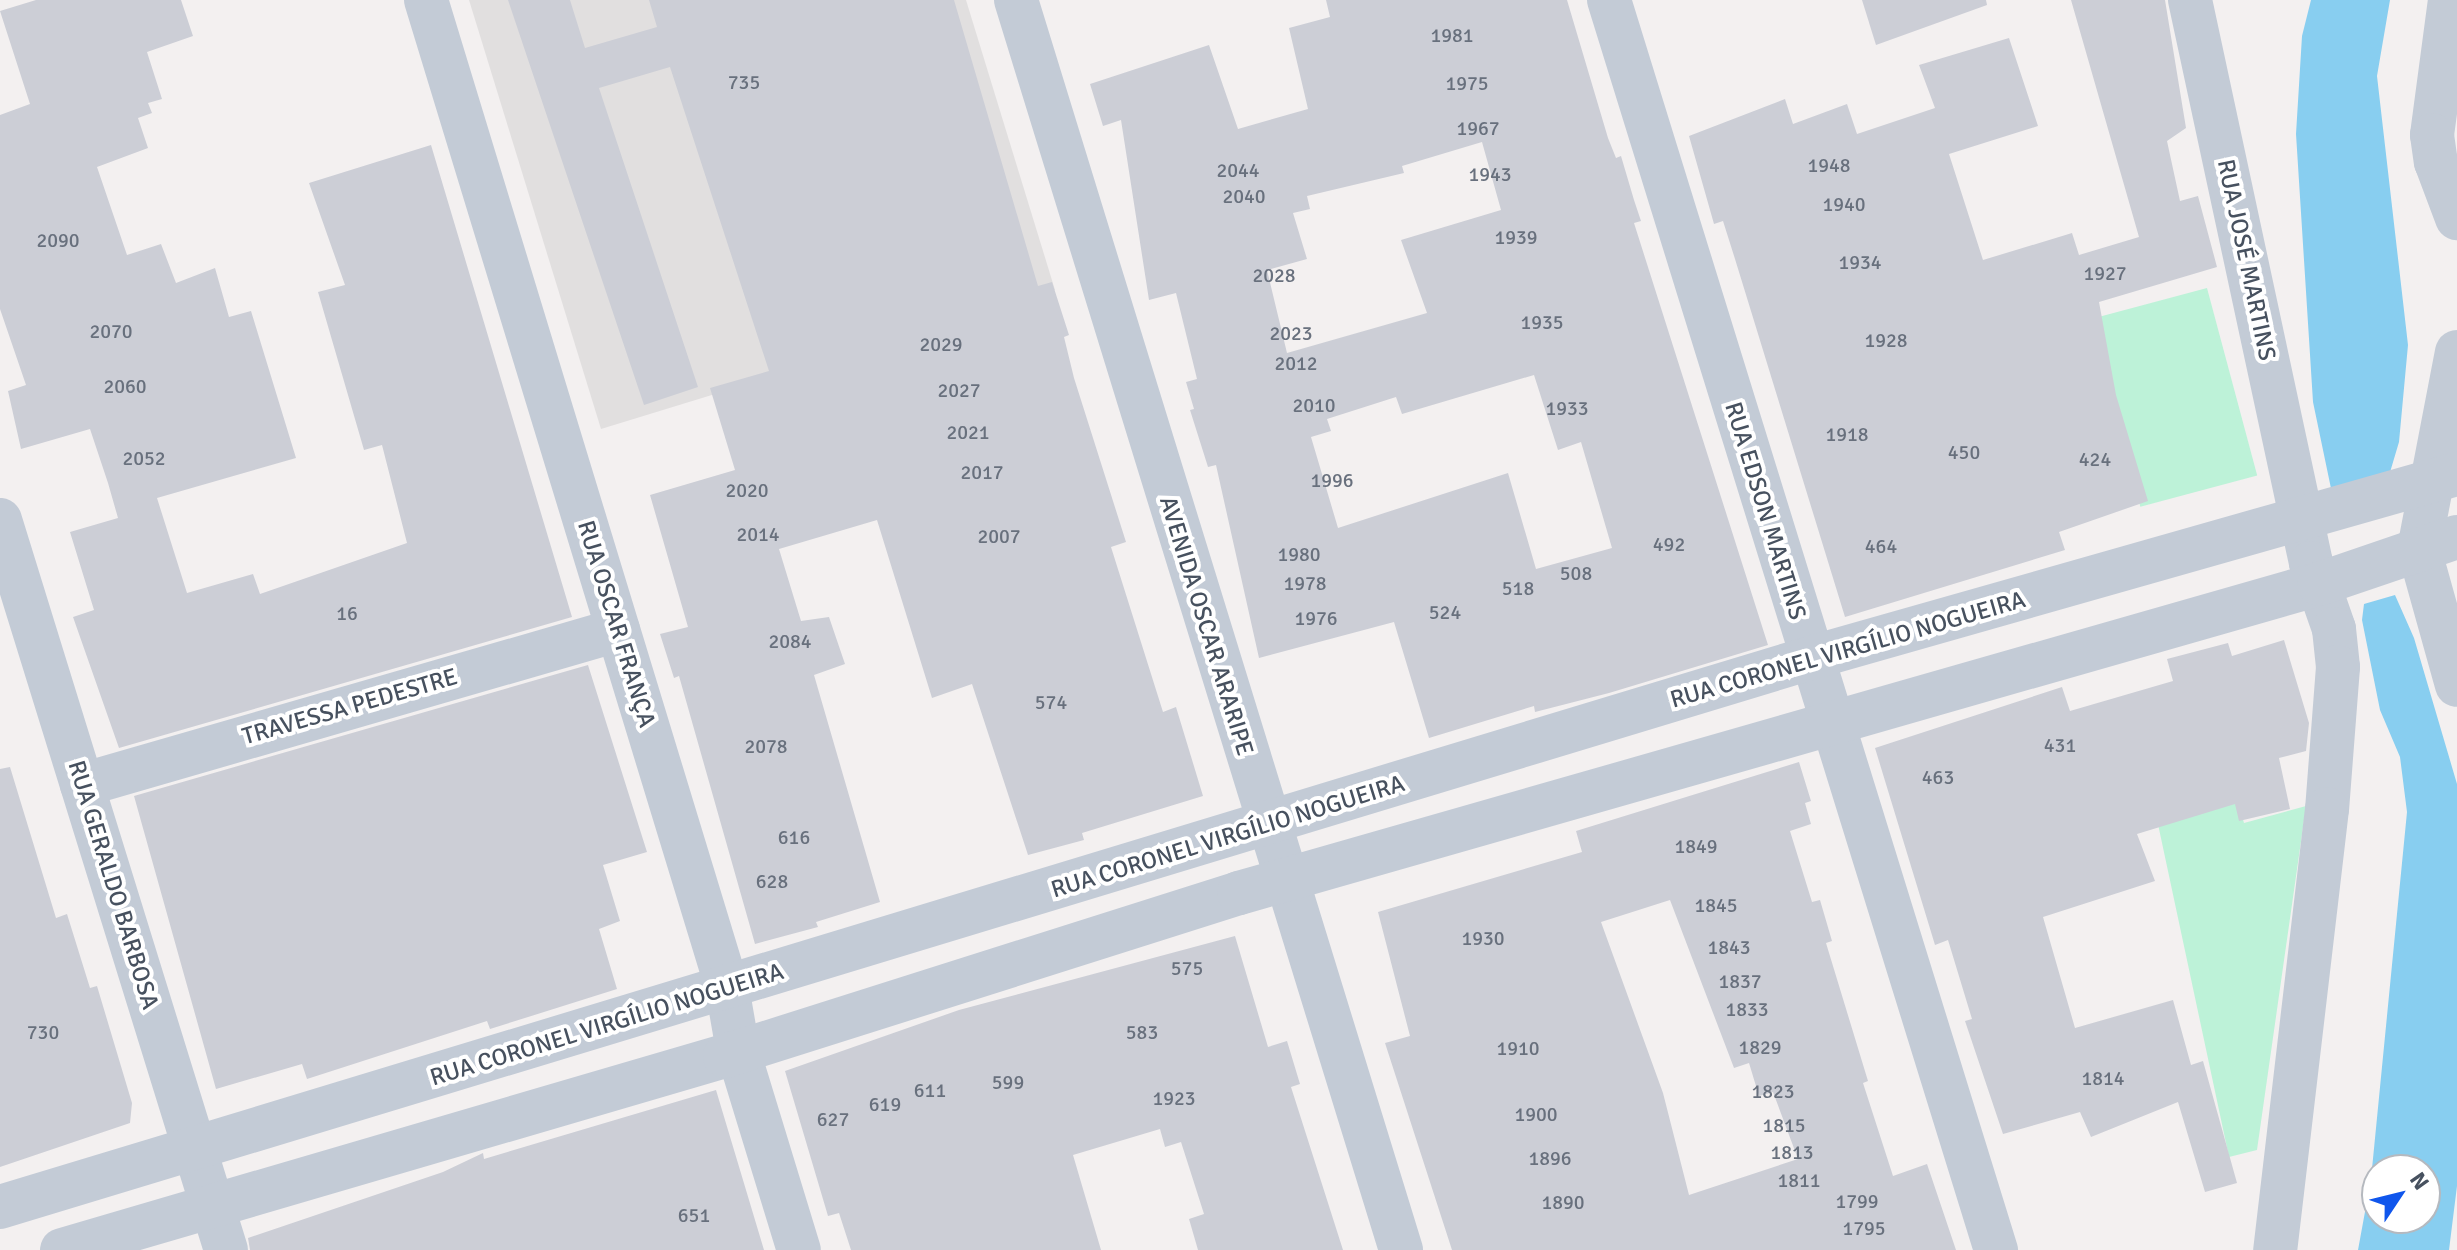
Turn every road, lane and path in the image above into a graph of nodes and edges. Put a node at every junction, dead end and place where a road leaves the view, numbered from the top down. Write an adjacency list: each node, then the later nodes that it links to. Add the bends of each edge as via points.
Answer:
1 (426, 0): 13 (street, RUA OSCAR FRANÇA)
2 (1016, 0): 18 (street, AVENIDA OSCAR ARARIPE)
3 (1609, 0): 14 (street, RUA EDSON MARTINS)
4 (2450, 0): 6 (street, via 2432,135)
5 (2193, 4): 10 (street, RUA JOSÉ MARTINS)
6 (2457, 218)
7 (2457, 352): 8 (street)
8 (2446, 477): 10 (street, RUA CORONEL VIRGÍLIO NOGUEIRA); 11 (street)
9 (0, 520): 17 (street, RUA GERALDO BARBOSA)
10 (2302, 520): 12 (street, RUA JOSÉ MARTINS); 14 (street, RUA CORONEL VIRGÍLIO NOGUEIRA)
11 (2438, 543): 12 (street); 15 (street)
12 (2319, 584): 16 (street); 30 (street, RUA JOSÉ MARTINS, via 2334,629 2337,683)
13 (618, 630): 17 (street, TRAVESSA PEDESTRE); 20 (street, RUA OSCAR FRANÇA)
14 (1810, 658): 16 (street, RUA EDSON MARTINS); 18 (street, RUA CORONEL VIRGÍLIO NOGUEIRA)
15 (2457, 685)
16 (1832, 723): 19 (street); 29 (street, RUA EDSON MARTINS)
17 (82, 785): 22 (street, RUA GERALDO BARBOSA)
18 (1268, 825): 19 (street, AVENIDA OSCAR ARARIPE); 20 (street, RUA CORONEL VIRGÍLIO NOGUEIRA)
19 (1286, 881): 21 (street); 28 (street, AVENIDA OSCAR ARARIPE)
20 (727, 987): 21 (street, RUA OSCAR FRANÇA); 22 (street, RUA CORONEL VIRGÍLIO NOGUEIRA)
21 (738, 1051): 23 (street); 27 (street, RUA OSCAR FRANÇA)
22 (196, 1151): 23 (street, RUA GERALDO BARBOSA); 24 (street, RUA CORONEL VIRGÍLIO NOGUEIRA)
23 (212, 1205): 25 (street); 26 (street, RUA GERALDO BARBOSA)
24 (0, 1207)
25 (62, 1250)
26 (226, 1250)
27 (799, 1250)
28 (1401, 1250)
29 (1996, 1250)
30 (2275, 1250)

